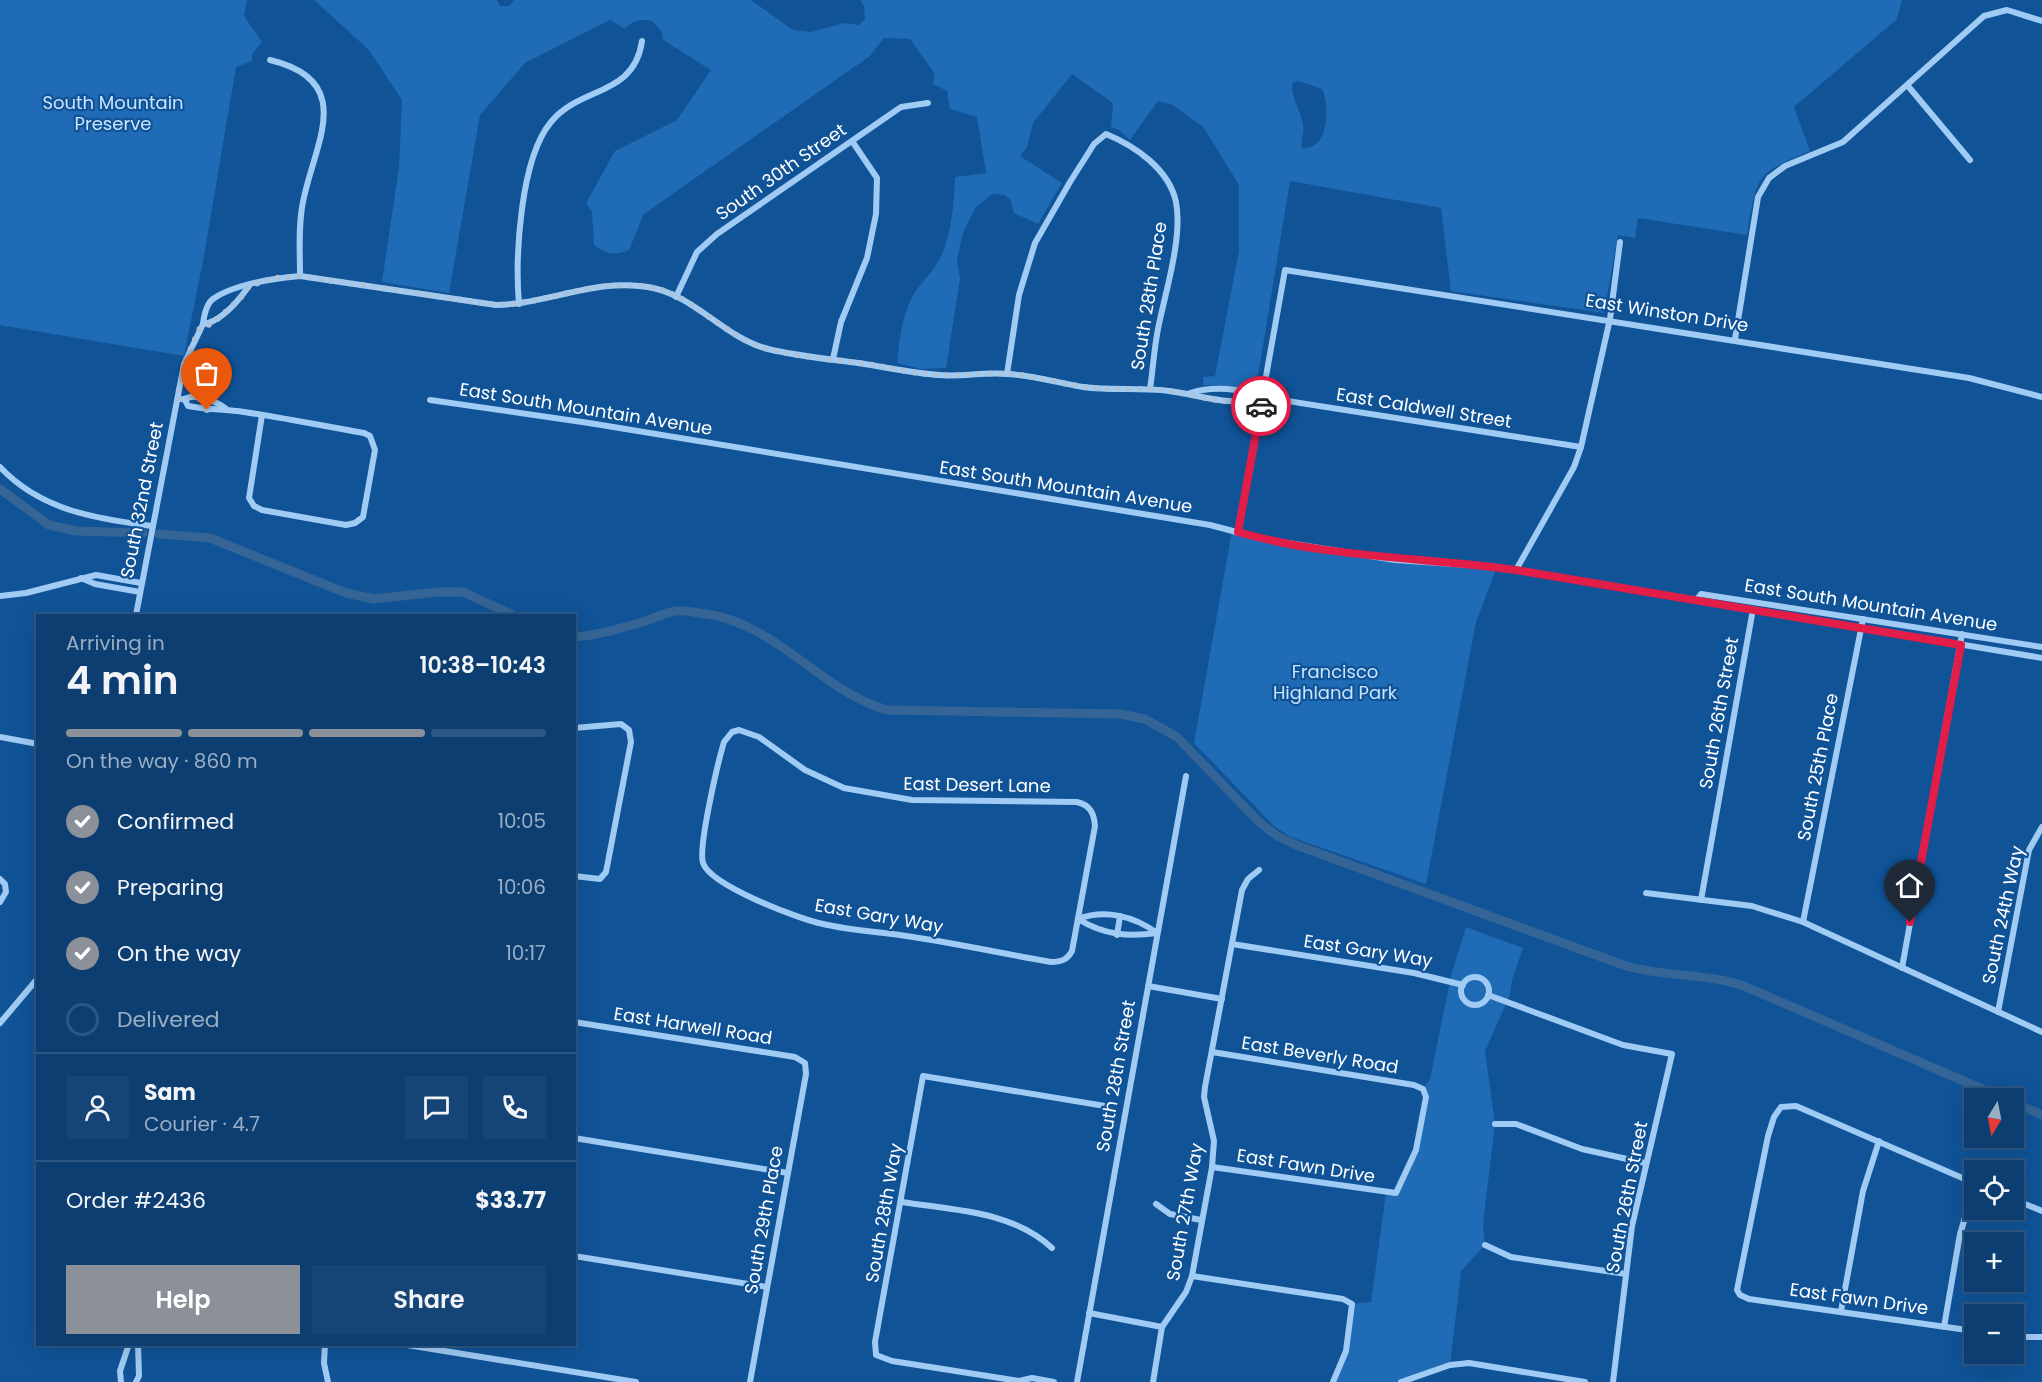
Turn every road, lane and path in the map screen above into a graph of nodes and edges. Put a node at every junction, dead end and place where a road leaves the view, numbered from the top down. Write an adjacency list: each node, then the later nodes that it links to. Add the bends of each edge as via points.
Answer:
1 (2042, 21): 4 (street, via 2007,10 1984,15)
2 (642, 41): 13 (street, via 640,58 632,71 566,109 551,121 538,142 516,255)
3 (270, 60): 9 (street, via 291,64 305,73 314,81 324,106 321,144 303,202)
4 (1908, 86): 7 (street); 17 (street, via 1843,142 1785,166 1769,178 1758,197)
5 (928, 103): 6 (street, South 30th Street, via 901,107)
6 (852, 141): 12 (street, South 30th Street, via 717,234 697,252); 18 (street, via 877,178 876,214 867,258 841,322)
7 (1970, 160)
8 (1620, 242): 15 (street)
9 (300, 276): 10 (street, East Caldwell Street, via 274,278); 13 (street, East Caldwell Street, via 496,305)
10 (249, 286): 11 (street, East Caldwell Street); 14 (street)
11 (220, 296): 14 (street); 16 (street, via 212,300)
12 (676, 297): 13 (street, East Caldwell Street, via 652,287 609,284); 18 (street, East Caldwell Street, via 747,341 768,349)
13 (519, 304)
14 (228, 309): 16 (street, via 213,323)
15 (1610, 319): 17 (street, East Winston Drive); 23 (street, East Winston Drive, via 1285,270); 33 (street)
16 (203, 324): 25 (street, South 32nd Street, via 184,364)
17 (1735, 339): 24 (street, East Winston Drive, via 1969,378)
18 (833, 359): 19 (street, East Caldwell Street, via 939,375)
19 (1007, 374): 20 (street, East Caldwell Street, via 1085,387); 20 (street, South 28th Place, via 1019,296 1035,243 1094,144 1106,134 1149,159 1168,183 1176,201 1178,222)
20 (1150, 389): 22 (street, East Caldwell Street)
21 (1213, 389): 22 (street, East Caldwell Street); 23 (street, East Caldwell Street, via 1249,391); 28 (street)
22 (1189, 394): 28 (street, East Caldwell Street)
23 (1263, 398): 28 (street, East Caldwell Street, via 1248,402); 33 (street, East Caldwell Street); 36 (street)
24 (2042, 398)
25 (177, 399): 26 (street); 35 (street, South 32nd Street)
26 (185, 400): 29 (street, via 190,397); 30 (street, via 188,406)
27 (430, 400): 36 (street, East South Mountain Avenue)
28 (1212, 400)
29 (211, 401): 30 (street); 31 (street)
30 (209, 410): 31 (street)
31 (227, 410): 32 (street)
32 (262, 415): 32 (street, via 370,436 375,450 363,517 346,525 254,506 249,498)
33 (1581, 447): 37 (street, via 1574,467)
34 (0, 466): 35 (street, via 34,495 62,509)
35 (152, 527): 40 (street, South 32nd Street)
36 (1238, 532): 37 (street, East South Mountain Avenue, via 1395,560)
37 (1516, 570): 44 (street, East South Mountain Avenue)
38 (106, 576): 39 (street); 40 (street); 41 (street)
39 (81, 578): 41 (street); 43 (street)
40 (141, 582): 42 (street, South 32nd Street)
41 (105, 585): 42 (street)
42 (140, 592): 47 (street, South 32nd Street)
43 (0, 596)
44 (1697, 599): 45 (street, East South Mountain Avenue, via 1701,594); 46 (street, East South Mountain Avenue)
45 (1754, 603): 46 (street, South 26th Street); 48 (street, East South Mountain Avenue)
46 (1753, 612): 49 (street, East South Mountain Avenue); 64 (street, South 26th Street)
47 (136, 614)
48 (1863, 619): 49 (street, South 25th Place); 50 (street, East South Mountain Avenue)
49 (1861, 629): 51 (street, East South Mountain Avenue); 68 (street, South 25th Place)
50 (1962, 634): 51 (street); 52 (street, East South Mountain Avenue)
51 (1961, 645): 53 (street, East South Mountain Avenue); 72 (street)
52 (2042, 647)
53 (2042, 657)
54 (576, 728): 61 (street, via 621,724 629,730 631,742 606,872 600,879)
55 (0, 737): 56 (street)
56 (36, 744)
57 (1186, 776): 69 (street, South 28th Street)
58 (2042, 827): 78 (street, South 24th Way, via 2029,850)
59 (703, 862): 67 (street, East Gary Way, via 708,871 724,882 820,924 1051,962 1065,960 1072,951); 67 (street, East Desert Lane, via 724,742 732,732 746,730 805,770 844,788 912,800 1077,802 1091,810 1095,826)
60 (1259, 870): 71 (street, South 27th Way, via 1242,890)
61 (576, 876)
62 (0, 879): 65 (street, via 6,892)
63 (1646, 893): 64 (street)
64 (1701, 900): 68 (street, via 1752,906)
65 (0, 902)
66 (1120, 916): 67 (street, via 1092,914); 69 (street, via 1145,924); 70 (street)
67 (1078, 919): 70 (street)
68 (1803, 922): 72 (street)
69 (1157, 933): 70 (street); 74 (street, South 28th Street)
70 (1117, 935)
71 (1232, 944): 75 (street, East Gary Way, via 1414,973); 77 (street, South 27th Way)
72 (1902, 968): 78 (street)
73 (36, 980): 80 (street)
74 (1148, 986): 77 (street); 107 (street, South 28th Street)
75 (1463, 986): 76 (street, East Gary Way, via 1472,977 1481,978 1488,985); 76 (street, East Gary Way, via 1462,994 1470,1003 1481,1003)
76 (1488, 995): 83 (street, East Gary Way, via 1623,1045)
77 (1222, 999): 82 (street, South 27th Way)
78 (1998, 1012): 81 (street)
79 (576, 1022): 84 (street, East Harwell Road, via 795,1057)
80 (0, 1023)
81 (2042, 1032)
82 (1212, 1052): 90 (street, South 27th Way, via 1204,1097 1214,1141); 93 (street, East Beverly Road, via 1423,1089 1426,1097 1416,1150)
83 (1672, 1054): 89 (street, South 26th Street)
84 (805, 1063): 91 (street, South 29th Place)
85 (1105, 1106): 94 (street, South 28th Way, via 923,1076)
86 (1496, 1124): 89 (street, via 1516,1124 1582,1149)
87 (576, 1138): 91 (street)
88 (1879, 1141): 92 (street); 106 (street, via 1863,1191); 106 (street, East Fawn Drive, via 1796,1106 1781,1107 1773,1117 1768,1136 1737,1290 1749,1299)
89 (1645, 1163): 103 (street, South 26th Street)
90 (1212, 1167): 93 (street, East Fawn Drive); 99 (street, South 27th Way)
91 (788, 1173): 105 (street, South 29th Place)
92 (1964, 1179)
93 (1396, 1193)
94 (902, 1202): 101 (street, via 1010,1222 1028,1229); 118 (street, South 28th Way, via 875,1342 876,1355 892,1361)
95 (1156, 1204): 99 (street, via 1170,1214)
96 (2024, 1204): 97 (street)
97 (2042, 1211)
98 (1964, 1220): 109 (street)
99 (1201, 1221): 104 (street, South 27th Way)
100 (1485, 1245): 103 (street, via 1511,1257)
101 (1052, 1248)
102 (576, 1256): 105 (street)
103 (1626, 1275): 131 (street, South 26th Street)
104 (1192, 1276): 108 (street, South 27th Way); 127 (street, via 1343,1299 1352,1304 1346,1350)
105 (767, 1287): 123 (street, South 29th Place)
106 (1841, 1311): 109 (street, East Fawn Drive)
107 (1089, 1313): 108 (street); 125 (street, South 28th Street)
108 (1162, 1327): 126 (street, South 27th Way)
109 (1944, 1327): 110 (street, East Fawn Drive)
110 (1964, 1330)
111 (2024, 1337): 112 (street)
112 (2041, 1338)
113 (128, 1346): 119 (street, via 120,1371)
114 (138, 1346): 120 (street)
115 (326, 1346): 121 (street)
116 (413, 1346): 122 (street)
117 (1418, 1375): 128 (street); 129 (street); 130 (street, via 1469,1363)
118 (1020, 1381): 124 (street, via 1032,1378)
119 (121, 1382)
120 (136, 1382)
121 (328, 1382)
122 (636, 1382)
123 (750, 1382)
124 (1054, 1382)
125 (1077, 1382)
126 (1153, 1382)
127 (1333, 1382)
128 (1401, 1382)
129 (1421, 1382)
130 (1585, 1382)
131 (1613, 1382)

